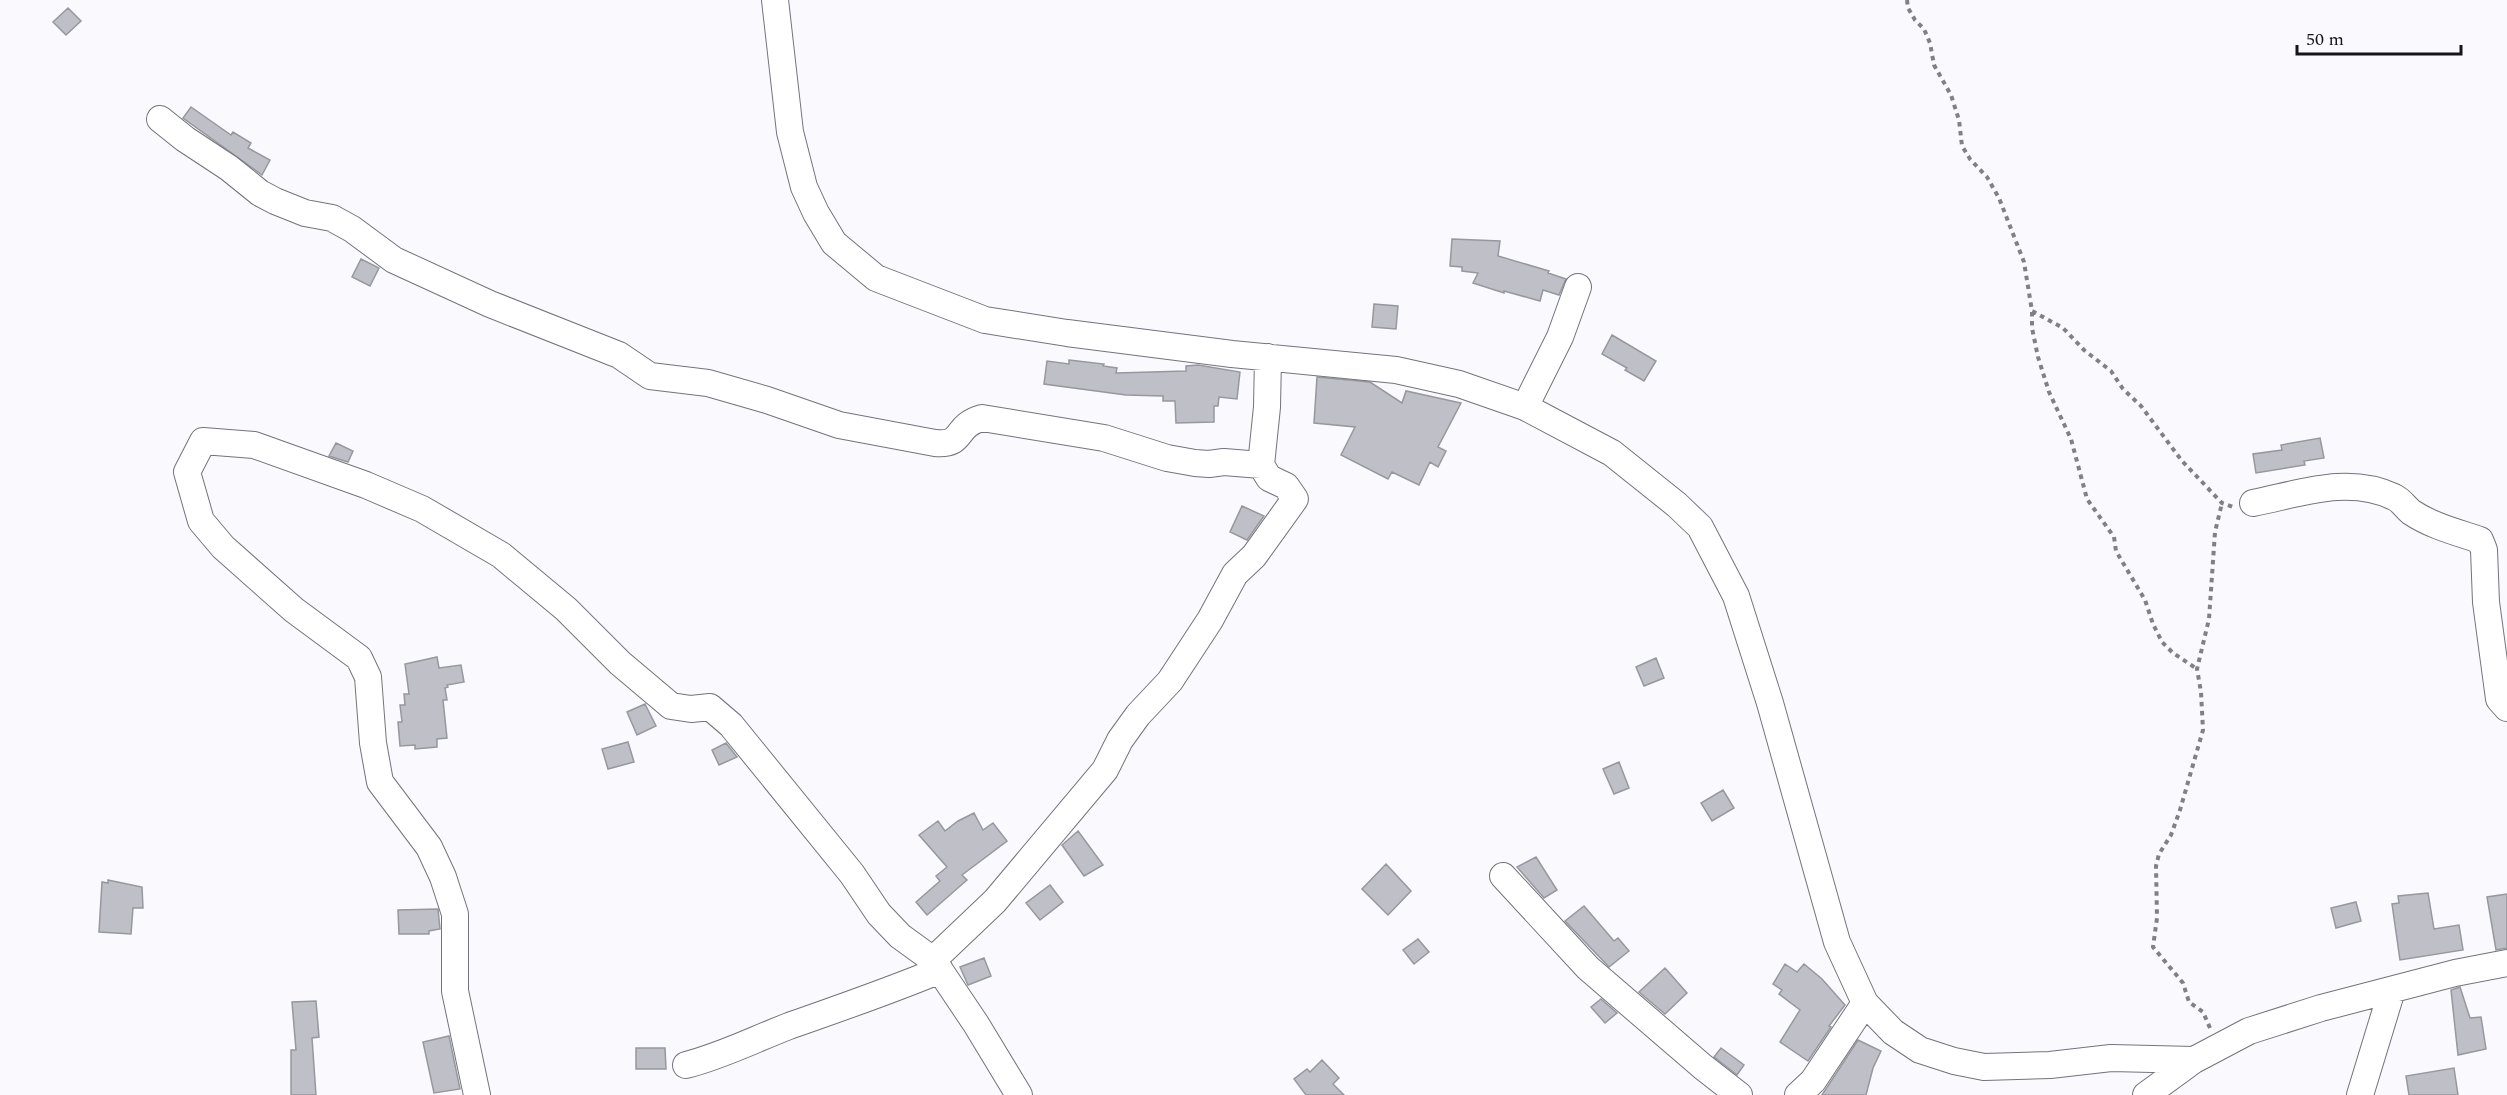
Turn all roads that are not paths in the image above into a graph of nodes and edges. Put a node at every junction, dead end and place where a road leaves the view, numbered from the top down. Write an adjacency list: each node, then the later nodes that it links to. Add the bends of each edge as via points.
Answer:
1 (774, 0): 4 (street, via 790,132 804,188 834,243 876,278 985,320)
2 (160, 119): 6 (street, via 275,201 332,218 394,260 490,304 619,355 650,376 708,383 839,425 935,443 948,444 963,427 982,418 1104,438 1194,463)
3 (1578, 287): 5 (street, via 1560,337)
4 (1268, 357): 5 (street, via 1396,370 1459,384); 6 (street)
5 (1525, 407): 13 (street, via 1611,453 1700,527 1736,596 1837,942)
6 (1261, 465): 11 (street, via 1269,478 1287,486 1296,499 1254,556 1235,573 1170,681 1138,715 1105,770)
7 (2253, 503): 8 (street, via 2312,489 2371,489 2396,498 2436,526 2480,540 2499,699)
8 (2507, 708)
9 (1503, 876): 19 (street, via 1588,968)
10 (2507, 963): 12 (street)
11 (936, 965): 15 (street, via 883,994); 17 (street, via 879,914 852,874 731,725 710,707 671,706 501,555 422,509 366,485 254,445 203,441 187,472 201,521 223,547 294,610 359,658 368,677 380,782 429,847 454,914 455,991); 18 (street)
12 (2392, 990): 14 (street, via 2249,1030); 21 (street)
13 (1865, 1003): 14 (street, via 1893,1032 1920,1050 1984,1067 2112,1058); 20 (street, via 1813,1081)
14 (2194, 1060): 16 (street)
15 (686, 1065)
16 (2156, 1092)
17 (477, 1095)
18 (1019, 1095)
19 (1739, 1095)
20 (1798, 1095)
21 (2360, 1095)

